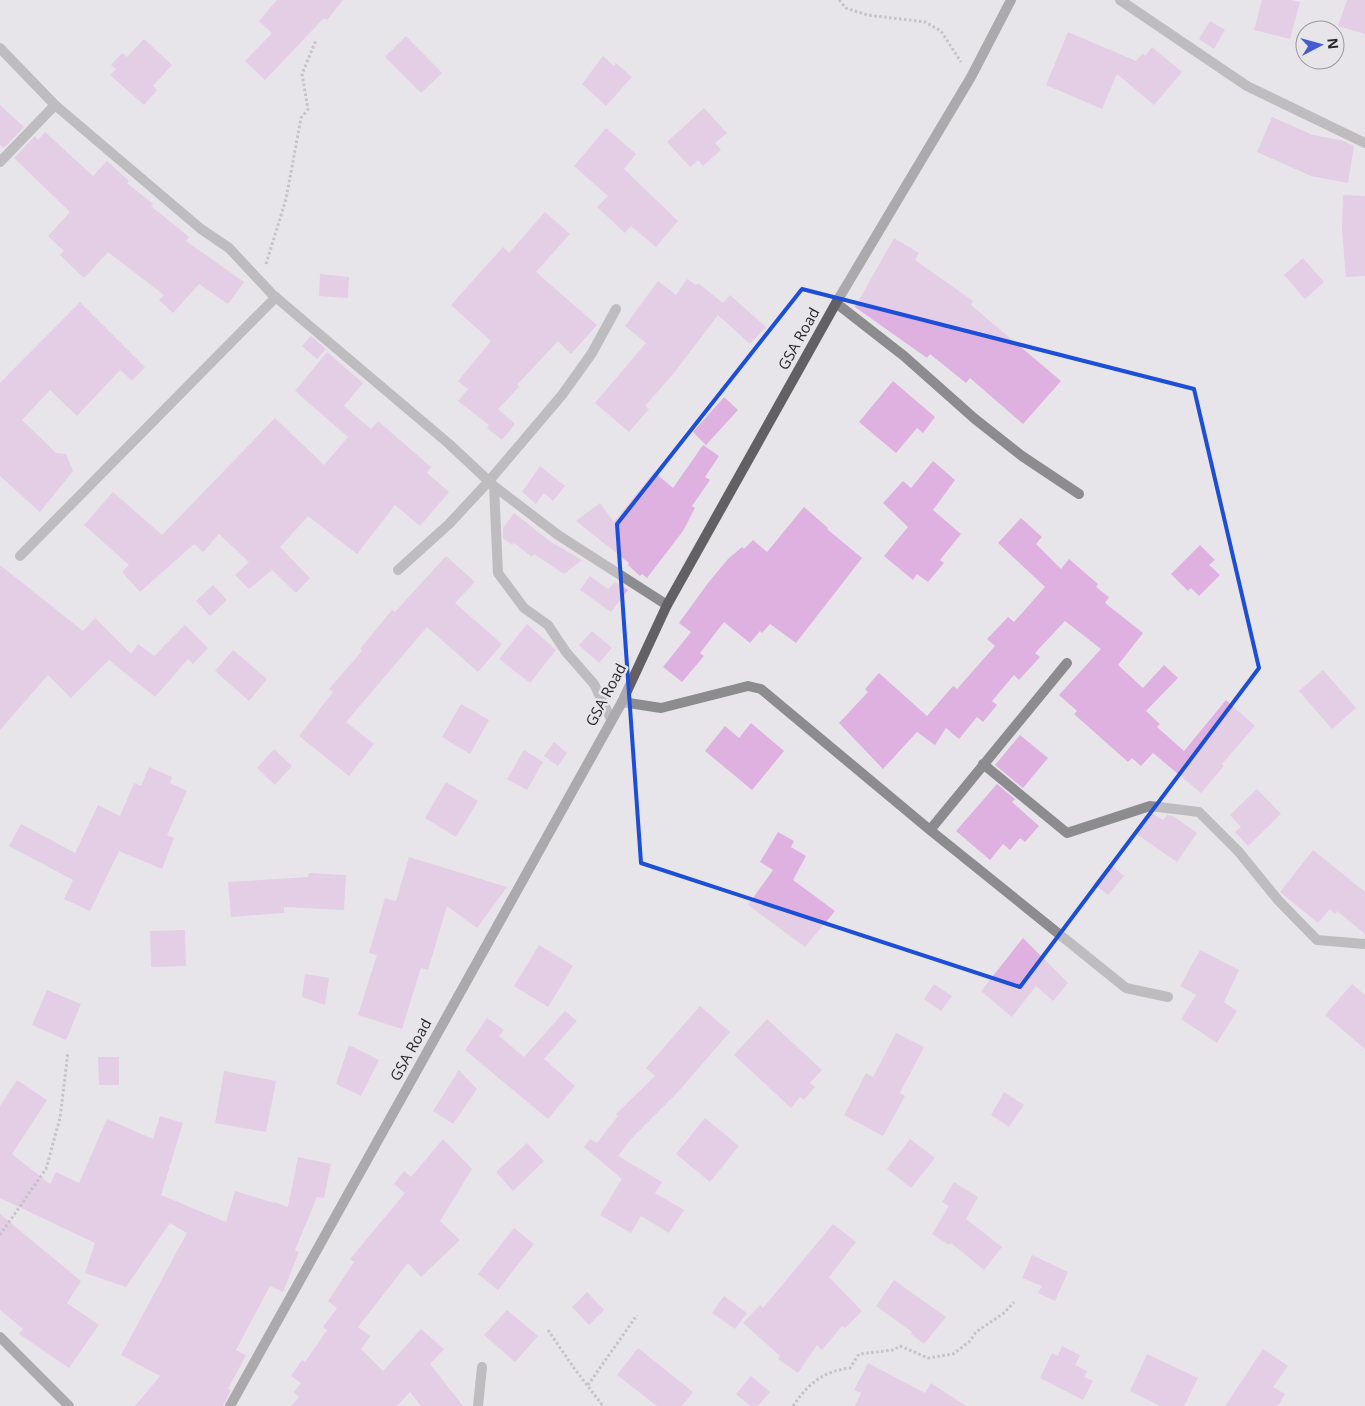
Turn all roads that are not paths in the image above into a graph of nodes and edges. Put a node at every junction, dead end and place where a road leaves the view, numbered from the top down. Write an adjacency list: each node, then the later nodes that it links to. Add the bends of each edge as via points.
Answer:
1 (1011, 0): 8 (street, GSA Road, via 971,77)
2 (1120, 0): 5 (street, via 1248,86)
3 (0, 48): 4 (street)
4 (55, 105): 6 (street); 7 (street, via 201,229 229,248)
5 (1365, 143)
6 (0, 162)
7 (276, 298): 10 (street); 12 (street)
8 (836, 303): 11 (street, via 1022,456); 14 (street, GSA Road)
9 (616, 309): 10 (street, via 592,353)
10 (492, 484): 13 (street); 14 (street, via 558,535); 17 (street, via 498,573 524,608 548,625 594,684)
11 (1079, 494)
12 (20, 556)
13 (398, 570)
14 (667, 605): 16 (street, GSA Road)
15 (1067, 664): 18 (street)
16 (622, 702): 17 (street, GSA Road); 19 (street, via 662,708 748,686 761,689)
17 (612, 719): 25 (street, GSA Road)
18 (983, 764): 19 (street); 20 (street, via 1067,833 1150,806 1199,812 1317,940)
19 (930, 830): 21 (street, via 1126,988)
20 (1365, 944)
21 (1168, 997)
22 (0, 1337): 24 (street)
23 (482, 1367): 26 (street)
24 (69, 1406)
25 (230, 1406)
26 (478, 1406)

